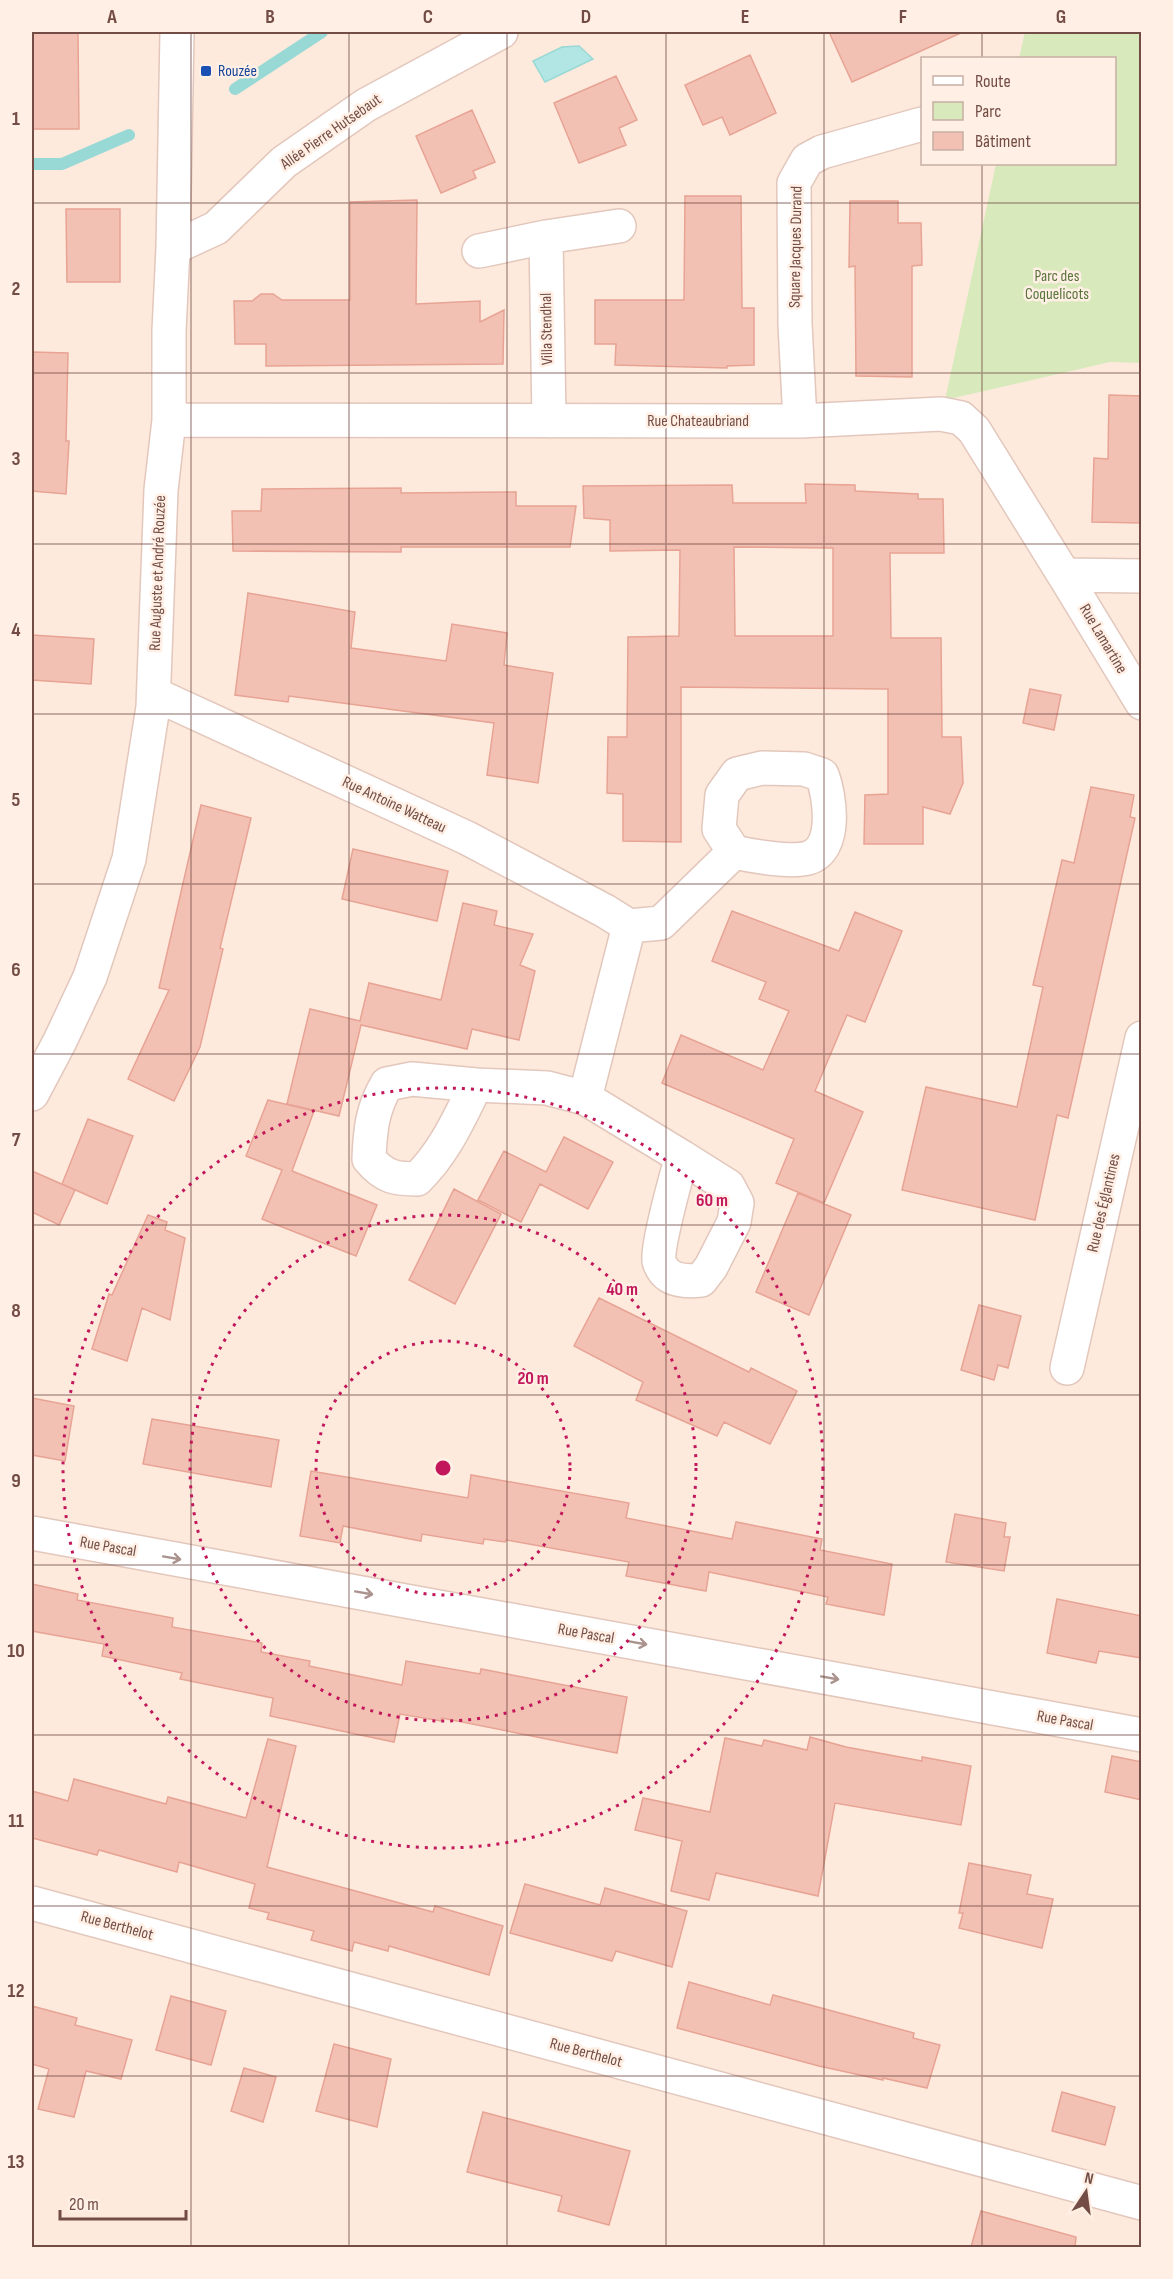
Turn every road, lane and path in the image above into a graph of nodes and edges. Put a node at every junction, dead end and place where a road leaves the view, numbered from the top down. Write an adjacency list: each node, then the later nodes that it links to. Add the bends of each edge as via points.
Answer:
1 (177, 32): 6 (street, Rue Auguste et André Rouzée)
2 (501, 32): 6 (street, Allée Pierre Hutsebaut, via 366,105 284,162 216,228)
3 (921, 124): 10 (street, Square Jacques Durand, via 822,152 807,160 794,183)
4 (619, 226): 5 (street)
5 (546, 237): 7 (street); 9 (street, Villa Stendhal)
6 (173, 248): 8 (street, Rue Auguste et André Rouzée)
7 (479, 251)
8 (168, 420): 9 (street, Rue Chateaubriand); 13 (street, Rue Auguste et André Rouzée, via 161,490)
9 (549, 421): 10 (street, Rue Chateaubriand)
10 (800, 421): 11 (street, Rue Chateaubriand, via 940,414 962,418 974,430)
11 (1064, 575): 12 (street); 14 (street, Rue Lamartine)
12 (1142, 576)
13 (154, 694): 16 (street, Rue Antoine Watteau, via 466,838); 19 (street, Rue Auguste et André Rouzée, via 129,859 90,977)
14 (1142, 703)
15 (734, 852): 16 (street, via 661,923)
16 (628, 926): 20 (street)
17 (1142, 1038): 22 (street, Rue des Églantines)
18 (476, 1085): 20 (street, via 547,1088)
19 (32, 1094)
20 (585, 1098): 21 (street)
21 (682, 1157)
22 (1066, 1368)
23 (32, 1533): 24 (street, Rue Pascal, one-way to 24)
24 (1142, 1735)
25 (32, 1903): 26 (street, Rue Berthelot)
26 (1142, 2203)

